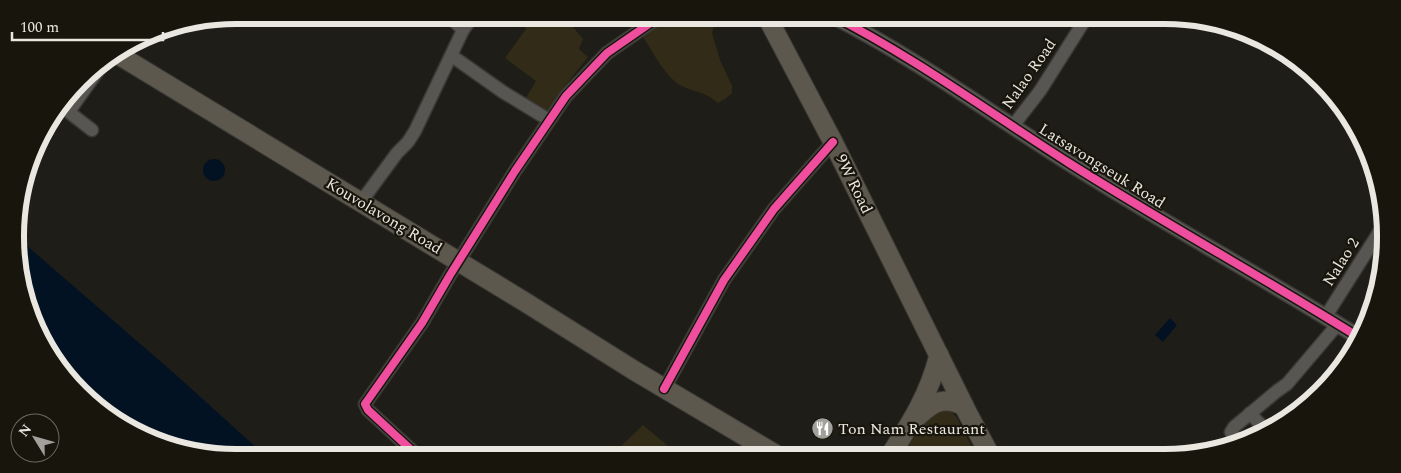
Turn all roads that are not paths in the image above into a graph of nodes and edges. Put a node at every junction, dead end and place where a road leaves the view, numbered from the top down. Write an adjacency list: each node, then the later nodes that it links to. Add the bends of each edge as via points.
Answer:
1 (457, 24): 7 (street)
2 (467, 24): 7 (street)
3 (649, 24): 11 (street, via 607,54 566,96)
4 (771, 24): 14 (main road, 9W Road)
5 (861, 24): 12 (street, Latsavongseuk Road)
6 (1082, 24): 12 (street, Nalao Road, via 1040,92)
7 (463, 30): 9 (street)
8 (126, 54): 15 (main road, Kouvolavong Road)
9 (452, 56): 11 (street); 15 (street, via 415,131)
10 (89, 83): 13 (street, via 70,113)
11 (549, 120): 17 (street)
12 (1012, 127): 18 (street, Latsavongseuk Road)
13 (92, 130)
14 (833, 142): 20 (main road, 9W Road); 21 (street, via 774,209 724,280)
15 (361, 202): 17 (main road, Kouvolavong Road)
16 (1377, 237): 18 (street, Nalao 2)
17 (459, 262): 21 (main road, Kouvolavong Road); 27 (street, via 422,323 365,404)
18 (1332, 320): 19 (street, Latsavongseuk Road); 23 (street, Nalao 2, via 1287,384)
19 (1354, 334)
20 (938, 355): 22 (main road, 9W Road); 24 (main road, via 927,393)
21 (664, 389): 28 (main road, Kouvolavong Road)
22 (964, 406): 24 (main road, via 942,400 929,406); 30 (main road, 9W Road)
23 (1250, 413): 25 (street); 26 (street, Nalao 2, via 1232,430)
24 (912, 421): 29 (main road)
25 (1261, 426)
26 (1235, 437)
27 (410, 449)
28 (766, 449)
29 (894, 449)
30 (987, 449)

